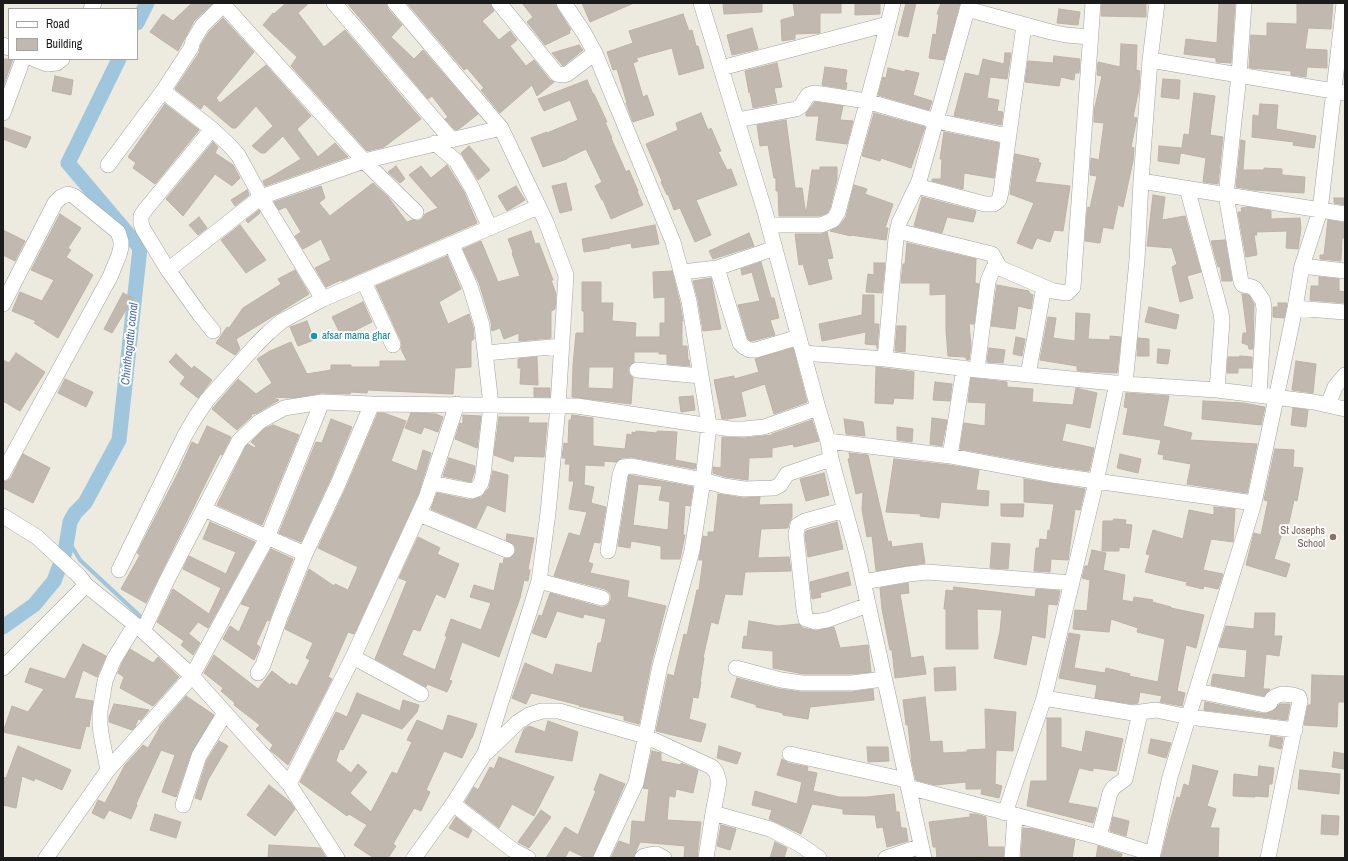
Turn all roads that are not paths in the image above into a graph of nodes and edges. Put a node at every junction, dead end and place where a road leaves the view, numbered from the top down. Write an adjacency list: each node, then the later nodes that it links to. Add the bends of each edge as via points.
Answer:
1 (334, 3): 32 (street)
2 (395, 3): 29 (street)
3 (499, 3): 16 (street, via 557,74 567,74)
4 (564, 3): 16 (street)
5 (701, 3): 21 (street)
6 (893, 3): 13 (street)
7 (1093, 3): 15 (street)
8 (1157, 3): 20 (street)
9 (1244, 3): 22 (street)
10 (1344, 3): 24 (street)
11 (222, 4): 23 (street, via 202,26); 34 (street)
12 (968, 6): 14 (street); 28 (street)
13 (888, 24): 21 (street); 25 (street)
14 (1024, 25): 15 (street, via 1066,35); 31 (street)
15 (1090, 37): 57 (street, via 1073,287 1067,293)
16 (595, 53): 55 (street, via 666,224)
17 (23, 60): 26 (street)
18 (37, 60): 19 (street, via 47,64)
19 (61, 60)
20 (1150, 60): 22 (street); 36 (street)
21 (721, 68): 27 (street)
22 (1239, 75): 24 (street); 39 (street)
23 (163, 91): 30 (street); 35 (street)
24 (1340, 92): 42 (street)
25 (866, 101): 27 (street, via 814,94 808,95 796,109); 28 (street); 45 (street, via 838,212 833,220 821,225)
26 (3, 113)
27 (737, 120): 45 (street)
28 (936, 121): 31 (street); 37 (street)
29 (501, 128): 32 (street); 41 (street)
30 (212, 129): 40 (street, via 238,155); 53 (street, via 141,216 141,223)
31 (1008, 136): 37 (street, via 1001,192 999,200 994,204 985,204)
32 (451, 139): 33 (street)
33 (435, 143): 34 (street); 46 (street, via 456,161 472,188)
34 (364, 162): 40 (street); 43 (street)
35 (108, 165)
36 (1141, 181): 38 (street); 74 (street, via 1137,260)
37 (917, 186): 47 (street)
38 (1187, 188): 39 (street); 75 (street, via 1221,313)
39 (1226, 195): 42 (street); 76 (street, via 1241,282 1255,289 1263,301)
40 (261, 197): 53 (street); 58 (street)
41 (538, 206): 46 (street); 65 (street, via 566,275)
42 (1320, 210): 44 (street); 50 (street)
43 (416, 212)
44 (1345, 214)
45 (769, 225): 49 (street)
46 (490, 228): 48 (street)
47 (897, 231): 52 (street, via 992,254); 68 (street)
48 (452, 244): 56 (street); 66 (street, via 476,303)
49 (775, 248): 51 (street); 63 (street)
50 (1302, 266): 54 (street); 60 (street)
51 (717, 268): 55 (street); 63 (street, via 740,343 744,348 756,350)
52 (1000, 268): 57 (street); 69 (street, via 993,269 988,281)
53 (168, 270): 62 (street)
54 (1345, 271)
55 (682, 272): 73 (street, via 690,301)
56 (364, 282): 58 (street); 64 (street)
57 (1044, 287): 71 (street)
58 (323, 299): 103 (street, via 282,321 268,333 207,400 185,434)
59 (3, 304): 90 (street, via 61,197 68,194 74,196 118,232 121,247 110,277)
60 (1295, 308): 61 (street); 77 (street)
61 (1345, 312)
62 (213, 331)
63 (799, 337): 67 (street)
64 (393, 345)
65 (562, 346): 66 (street); 83 (street)
66 (486, 353): 81 (street)
67 (803, 353): 68 (street); 84 (street)
68 (884, 359): 69 (street)
69 (970, 369): 71 (street); 88 (street)
70 (637, 370): 73 (street)
71 (1028, 375): 74 (street)
72 (1345, 375): 82 (street, via 1335,387)
73 (701, 376): 86 (street)
74 (1121, 384): 75 (street); 92 (street)
75 (1217, 390): 76 (street)
76 (1259, 395): 77 (street)
77 (1277, 397): 82 (street); 94 (street)
78 (322, 402): 79 (street); 95 (street, via 284,408 259,422 249,431 239,441); 99 (street)
79 (372, 404): 80 (street); 102 (street)
80 (456, 404): 81 (street); 93 (street)
81 (491, 405): 83 (street); 93 (street, via 483,475 477,489 472,491)
82 (1328, 405): 85 (street)
83 (558, 406): 86 (street, via 577,406); 105 (street)
84 (818, 408): 86 (street, via 764,426 731,429); 87 (street)
85 (1345, 409)
86 (709, 425): 91 (street)
87 (828, 441): 88 (street); 89 (street)
88 (950, 456): 92 (street)
89 (831, 459): 91 (street, via 787,474 780,485 774,488 744,489); 96 (street)
90 (3, 473)
91 (703, 480): 101 (street, via 632,466 623,467); 124 (street, via 692,551 660,666)
92 (1096, 482): 94 (street); 107 (street)
93 (431, 483): 97 (street)
94 (1254, 503): 117 (street)
95 (204, 509): 99 (street); 110 (street)
96 (845, 510): 106 (street); 109 (street, via 798,525 796,534 806,619 815,622 827,620)
97 (419, 514): 100 (street); 111 (street)
98 (3, 516): 104 (street, via 37,536)
99 (267, 538): 102 (street); 115 (street)
100 (507, 550)
101 (608, 551)
102 (305, 554): 114 (street)
103 (119, 570)
104 (83, 580): 110 (street); 112 (street)
105 (539, 581): 108 (street); 125 (street)
106 (863, 582): 107 (street, via 927,572); 109 (street)
107 (1072, 582): 119 (street)
108 (602, 598)
109 (868, 605): 116 (street)
110 (139, 628): 115 (street); 127 (street, via 114,659 105,682 100,724)
111 (353, 657): 118 (street); 129 (street)
112 (3, 668)
113 (736, 668): 116 (street, via 802,683 852,683)
114 (258, 673)
115 (192, 676): 120 (street); 127 (street)
116 (884, 679): 128 (street)
117 (1197, 691): 122 (street); 123 (street, via 1265,705 1282,694 1298,697 1300,701)
118 (421, 694)
119 (1044, 698): 121 (street); 133 (street)
120 (225, 713): 129 (street); 131 (street, via 199,756)
121 (1140, 713): 122 (street, via 1156,710); 134 (street, via 1125,779 1110,793)
122 (1189, 717): 123 (street); 136 (street, via 1170,777)
123 (1294, 730): 148 (street)
124 (646, 736): 125 (street, via 559,711 542,711 518,722); 132 (street, via 712,767 719,782); 141 (street, via 636,783)
125 (485, 753): 130 (street)
126 (790, 754): 128 (street)
127 (108, 770): 137 (street)
128 (907, 783): 133 (street); 135 (street)
129 (289, 784): 138 (street)
130 (453, 804): 139 (street); 140 (street, via 513,850)
131 (182, 805)
132 (713, 813): 144 (street); 145 (street, via 770,829)
133 (1010, 814): 134 (street); 147 (street)
134 (1099, 836): 136 (street)
135 (922, 852): 146 (street)
136 (1152, 856)
137 (46, 858)
138 (337, 858)
139 (414, 858)
140 (528, 858)
141 (601, 858)
142 (642, 858): 143 (street, via 656,854)
143 (664, 858)
144 (706, 858)
145 (819, 858)
146 (886, 858)
147 (1012, 858)
148 (1268, 858)

